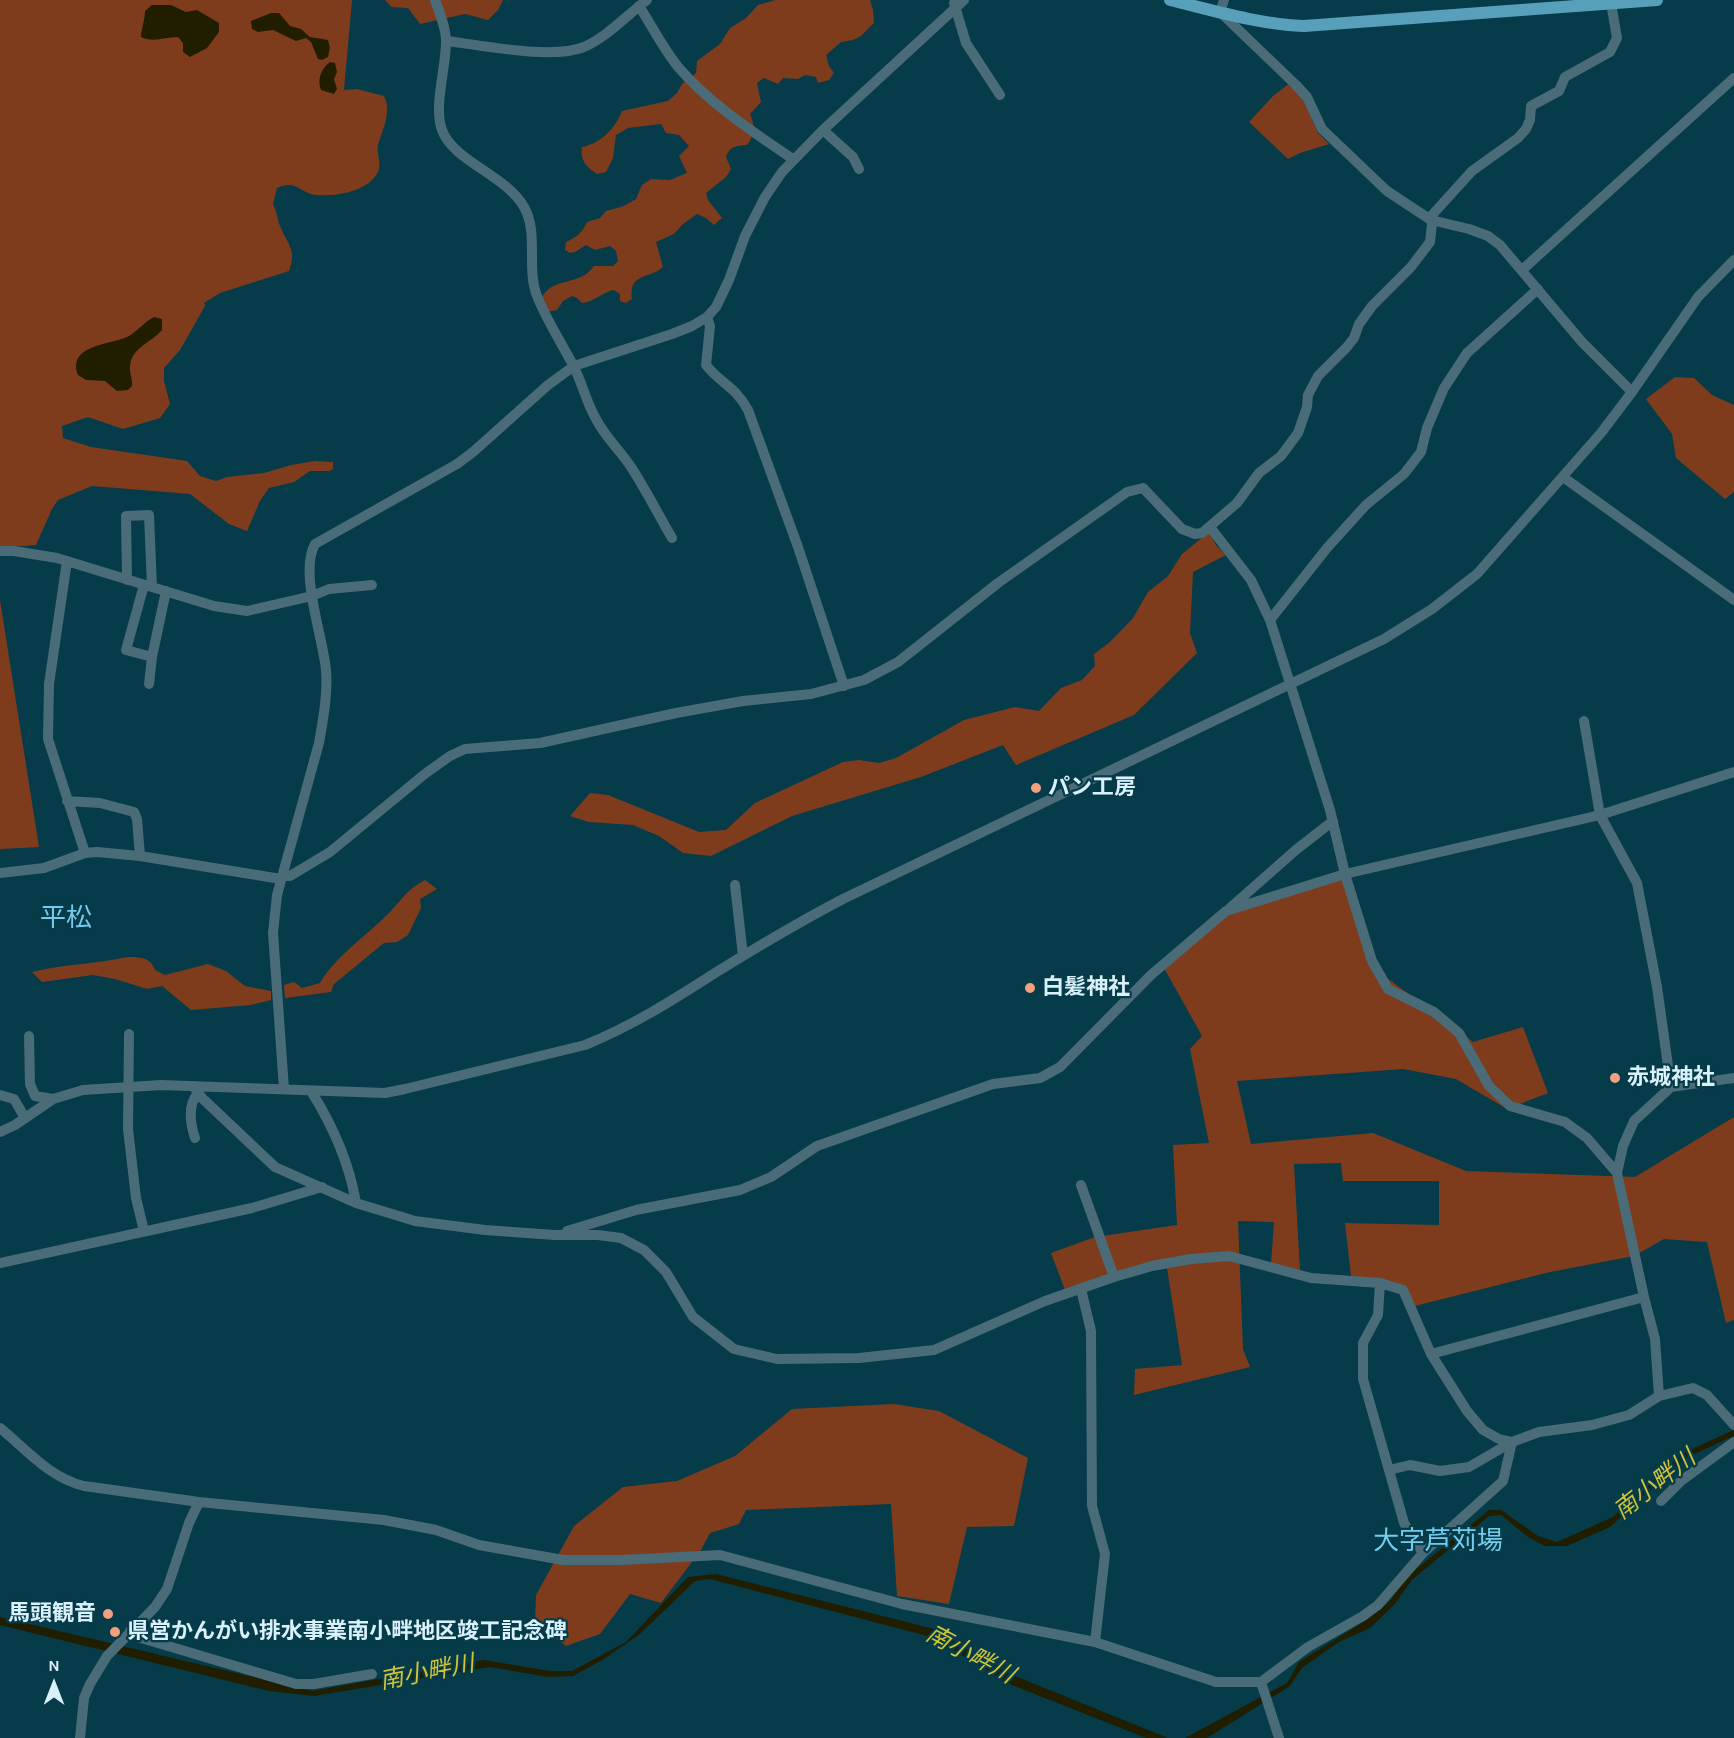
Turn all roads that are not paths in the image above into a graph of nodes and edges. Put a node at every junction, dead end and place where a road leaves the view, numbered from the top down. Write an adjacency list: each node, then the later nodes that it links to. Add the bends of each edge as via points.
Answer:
1 (435, 0): 9 (street)
2 (1170, 0): 7 (main road)
3 (1657, 0): 5 (main road)
4 (957, 2): 11 (street, via 966,43); 12 (street)
5 (1618, 2): 8 (main road, via 1304,26 1269,23); 15 (street, via 1617,38 1610,52 1565,77 1559,91 1531,106 1526,129 1472,171)
6 (643, 3): 9 (street, via 584,47 567,51 549,54); 13 (street, via 678,67 746,126)
7 (1206, 4): 8 (main road)
8 (1222, 6): 15 (street, via 1306,97 1322,129 1387,191)
9 (446, 41): 20 (street, via 440,126 454,148 511,190 524,207 536,293)
10 (1734, 78): 17 (street)
11 (1000, 95)
12 (823, 130): 13 (street); 14 (street)
13 (794, 160): 19 (street, via 765,197 716,307)
14 (859, 168)
15 (1431, 220): 17 (street, via 1488,236); 23 (street, via 1430,242 1372,306 1354,338 1311,386 1298,433 1244,496)
16 (1734, 260): 21 (street, via 1698,297)
17 (1522, 270): 18 (street)
18 (1538, 289): 21 (street); 33 (street, via 1467,353 1444,388 1421,452 1404,474 1366,505 1327,548)
19 (707, 317): 20 (street, via 692,326); 37 (street, via 710,326 706,365 733,388 748,410)
20 (574, 366): 24 (street, via 596,420 630,465); 31 (street, via 457,464 315,544 310,554)
21 (1632, 393): 22 (street)
22 (1563, 477): 32 (street); 35 (street, via 1477,574 1454,594 1384,639)
23 (1210, 526): 33 (street, via 1251,580); 37 (street, via 1195,534 1186,532 1143,488 1127,492 998,583 898,662)
24 (672, 538)
25 (0, 551): 26 (street, via 14,550)
26 (67, 561): 27 (street); 40 (street, via 49,684 48,739)
27 (127, 579): 29 (street); 29 (street, via 126,516 149,515)
28 (372, 585): 31 (street, via 329,589)
29 (148, 586): 30 (street); 34 (street, via 126,650)
30 (166, 591): 31 (street, via 214,606 247,611); 34 (street)
31 (312, 596): 47 (street, via 326,670 323,720)
32 (1734, 600)
33 (1270, 620): 35 (street)
34 (152, 657): 36 (street)
35 (1292, 683): 42 (street); 50 (street, via 843,899)
36 (149, 684)
37 (844, 686): 47 (street, via 676,713 540,743 465,749 426,773 330,852)
38 (1584, 722): 41 (street)
39 (1734, 772): 41 (street)
40 (67, 801): 43 (street); 44 (street, via 100,803 134,812)
41 (1600, 815): 46 (street); 55 (street, via 1636,883 1657,987)
42 (1333, 821): 46 (street); 49 (street)
43 (85, 853): 44 (street); 45 (street, via 44,868)
44 (140, 856): 47 (street)
45 (0, 873)
46 (1345, 874): 49 (street); 64 (street, via 1372,961 1388,989 1434,1012 1459,1033 1489,1086 1510,1106 1565,1122 1587,1138)
47 (282, 878): 57 (street, via 273,933)
48 (735, 885): 50 (street)
49 (1226, 911): 69 (street, via 1151,975 1060,1067 1040,1078 993,1084 817,1146 771,1177 740,1190 636,1210)
50 (743, 956): 58 (street, via 648,1015 585,1045 405,1089 375,1093)
51 (129, 1034): 54 (street)
52 (29, 1036): 60 (street, via 30,1084 35,1096)
53 (1734, 1078): 55 (street)
54 (129, 1086): 56 (street); 60 (street, via 83,1090); 68 (street, via 131,1163)
55 (1671, 1087): 64 (street, via 1634,1121)
56 (195, 1089): 57 (street); 63 (street, via 191,1112); 66 (street, via 275,1167)
57 (284, 1089): 58 (street)
58 (311, 1091): 67 (street, via 328,1119 351,1174)
59 (0, 1095): 61 (street, via 14,1099)
60 (53, 1099): 61 (street)
61 (24, 1118): 62 (street)
62 (0, 1132)
63 (195, 1138)
64 (1617, 1173): 74 (street)
65 (1081, 1185): 71 (street)
66 (322, 1187): 67 (street); 68 (street, via 252,1208)
67 (356, 1203): 69 (street, via 415,1221)
68 (144, 1231): 70 (street)
69 (555, 1235): 73 (street, via 598,1234 621,1238 644,1250 666,1272 693,1317 734,1349 777,1359 859,1358 934,1350)
70 (0, 1263)
71 (1114, 1277): 72 (street, via 1152,1266 1229,1256 1311,1278); 73 (street)
72 (1380, 1283): 75 (street, via 1403,1290); 81 (street, via 1378,1315 1363,1343 1363,1378)
73 (1081, 1289): 86 (street, via 1091,1331 1092,1506 1105,1554)
74 (1644, 1297): 75 (street); 76 (street, via 1655,1339)
75 (1431, 1354): 79 (street, via 1483,1430)
76 (1659, 1396): 77 (street, via 1693,1388 1707,1395); 79 (street, via 1629,1415 1539,1432)
77 (1734, 1425)
78 (0, 1428): 83 (street, via 49,1471 69,1482)
79 (1512, 1442): 81 (street, via 1469,1467 1440,1471 1410,1465); 84 (street, via 1503,1481)
80 (1734, 1442): 82 (street, via 1680,1481)
81 (1389, 1470): 84 (street, via 1404,1523)
82 (1661, 1501)
83 (199, 1502): 85 (street, via 167,1589); 86 (street, via 384,1520 436,1530 479,1545 563,1560 720,1555 902,1604)
84 (1423, 1553): 88 (street, via 1371,1611 1308,1647)
85 (130, 1631): 87 (street, via 141,1638 296,1684); 89 (street, via 94,1676 84,1698)
86 (1095, 1642): 88 (street, via 1216,1682)
87 (372, 1674)
88 (1262, 1686): 90 (street)
89 (80, 1738)
90 (1279, 1738)

